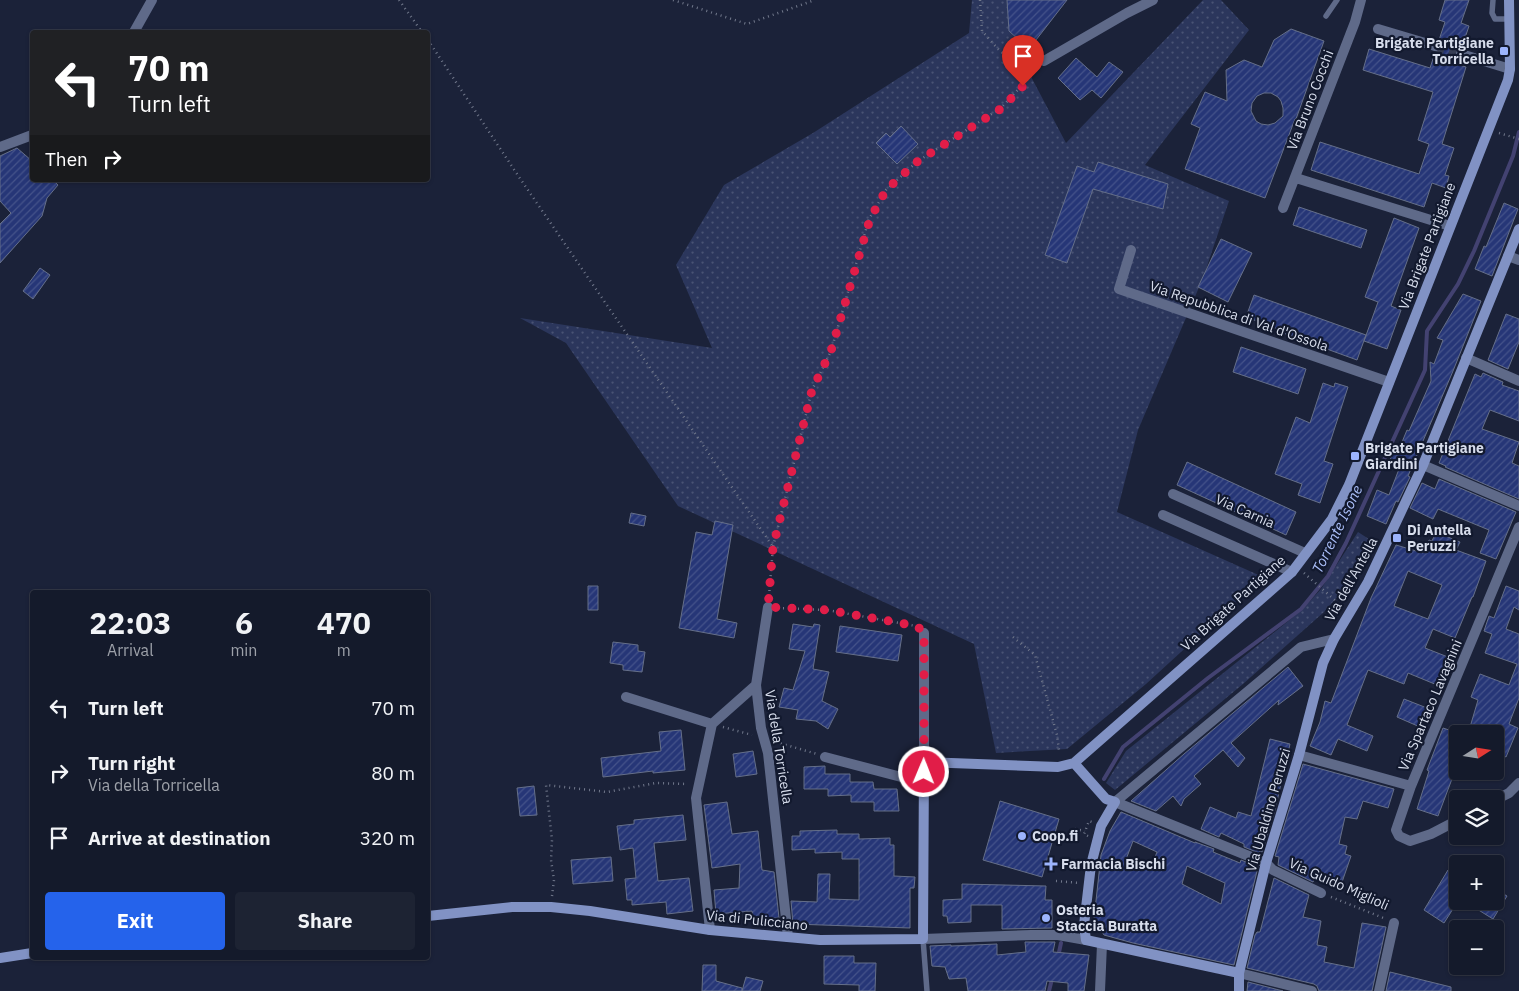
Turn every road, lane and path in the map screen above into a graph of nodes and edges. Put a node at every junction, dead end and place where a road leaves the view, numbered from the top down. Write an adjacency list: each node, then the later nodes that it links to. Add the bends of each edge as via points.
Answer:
1 (152, 0): 13 (street)
2 (399, 0): 14 (path)
3 (673, 0): 4 (path, via 747,24)
4 (815, 0)
5 (980, 0): 21 (path, via 982,31 1018,67)
6 (1152, 0): 19 (street)
7 (1337, 0): 11 (lane)
8 (1361, 0): 26 (street, Via Bruno Cocchi)
9 (1493, 0): 12 (lane, via 1495,19)
10 (1509, 0): 12 (street, Via Brigate Partigiane)
11 (1326, 16)
12 (1509, 20): 20 (street, Via Brigate Partigiane)
13 (135, 30)
14 (421, 30)
15 (1378, 30): 17 (street)
16 (430, 43): 41 (path)
17 (1435, 46)
18 (1461, 54): 20 (street)
19 (1044, 61): 21 (path)
20 (1510, 69): 28 (street, Via Brigate Partigiane)
21 (1034, 74): 41 (path, via 1002,108 918,161 886,190 870,219 831,351 812,390)
22 (1500, 134): 24 (path)
23 (30, 136): 25 (street)
24 (1519, 139)
25 (0, 147)
26 (1296, 178): 27 (street, Via Bruno Cocchi); 28 (street)
27 (1283, 208)
28 (1450, 226): 35 (street, Via Brigate Partigiane)
29 (1519, 229): 31 (street, Via dell'Antella)
30 (1131, 250): 35 (street, Via Repubblica di Val d'Ossola, via 1118,289)
31 (1508, 256): 32 (street); 33 (street, Via dell'Antella)
32 (1519, 260)
33 (1466, 358): 34 (street); 36 (street, Via dell'Antella)
34 (1519, 381)
35 (1389, 382): 42 (street, Via Brigate Partigiane, via 1349,486 1332,519)
36 (1423, 465): 38 (street); 49 (street, Via dell'Antella, via 1368,582)
37 (1173, 494): 42 (street, Via Carnia)
38 (1519, 506)
39 (1163, 515): 43 (street)
40 (1519, 527): 62 (street, Via Spartaco Lavagnini)
41 (773, 547): 46 (path)
42 (1305, 554): 43 (street, Via Brigate Partigiane)
43 (1292, 572): 58 (street, Via Brigate Partigiane)
44 (1306, 575): 45 (path)
45 (1337, 602)
46 (768, 607): 47 (path, via 827,610 917,626); 50 (street, Via della Torricella)
47 (924, 633): 57 (street)
48 (1013, 636): 54 (path, via 1034,655)
49 (1334, 639): 55 (street, Via Ubaldino Peruzzi, via 1324,663); 64 (street, Via dell'Antella, via 1301,647)
50 (756, 685): 52 (street); 53 (street, Via della Torricella)
51 (626, 697): 52 (street)
52 (712, 724): 53 (path); 61 (street)
53 (764, 739): 56 (path); 76 (street, Via della Torricella)
54 (1059, 750)
55 (1299, 755): 62 (street); 68 (street, Via Ubaldino Peruzzi)
56 (825, 757): 59 (street)
57 (924, 762): 58 (street, via 1058,767); 59 (street)
58 (1074, 763): 64 (street, via 1106,799)
59 (924, 783): 77 (street)
60 (1519, 783): 63 (street)
61 (699, 784): 72 (path, via 656,783 607,792 546,785 554,880); 75 (street, via 696,798)
62 (1411, 786): 66 (street, Via Spartaco Lavagnini, via 1396,830 1399,836 1410,841)
63 (1504, 796)
64 (1115, 802): 68 (street, Via Guido Miglioli); 70 (street, Via dell'Antella, via 1101,826)
65 (1089, 821): 67 (path, via 1085,833)
66 (1449, 825)
67 (1075, 828)
68 (1266, 863): 71 (street, Via Guido Miglioli, via 1273,870); 82 (street, Via Ubaldino Peruzzi)
69 (1056, 881): 70 (path)
70 (1089, 884): 78 (street, Via dell'Antella, via 1084,925)
71 (1321, 893): 74 (path, Via Guido Miglioli)
72 (551, 907): 73 (street, Via di Pulicciano, via 512,907); 75 (street, Via di Pulicciano)
73 (430, 916)
74 (1394, 923): 87 (street, Via Guido Miglioli)
75 (710, 930): 76 (street, Via di Pulicciano)
76 (788, 937): 77 (street, Via di Pulicciano)
77 (923, 939): 78 (street, Via di Pulicciano, via 1058,935); 83 (lane)
78 (1086, 940): 79 (street)
79 (1102, 944): 82 (street); 84 (street)
80 (30, 953): 81 (street)
81 (0, 958)
82 (1239, 974): 85 (street, Via Ubaldino Peruzzi); 86 (street)
83 (927, 991)
84 (1100, 991)
85 (1239, 991)
86 (1312, 991)
87 (1379, 991)

